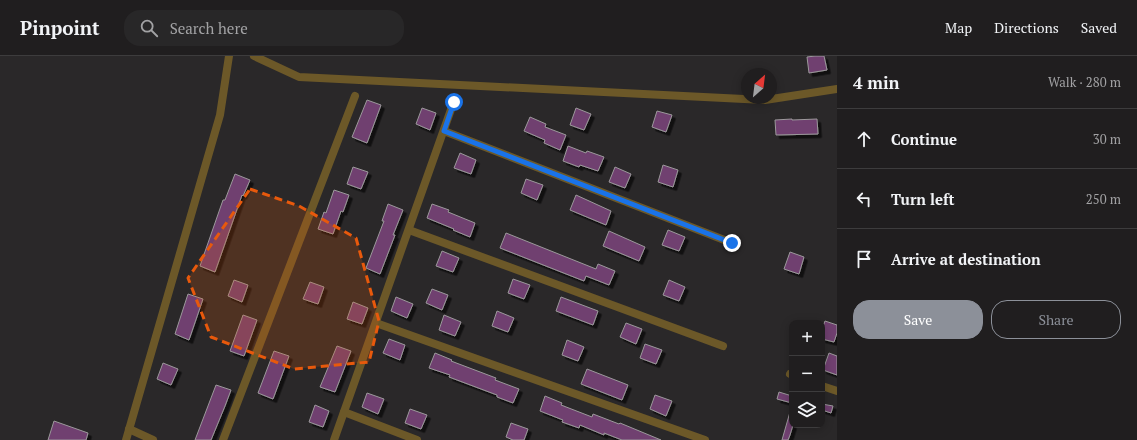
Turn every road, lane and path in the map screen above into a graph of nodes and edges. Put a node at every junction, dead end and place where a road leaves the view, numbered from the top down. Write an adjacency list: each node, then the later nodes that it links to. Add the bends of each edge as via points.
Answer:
1 (229, 56): 14 (street, via 220,115)
2 (254, 56): 3 (street, via 299,77 764,100)
3 (837, 89)
4 (355, 96): 17 (street)
5 (454, 102): 6 (street)
6 (444, 131): 7 (street); 8 (street)
7 (409, 230): 9 (street); 10 (street)
8 (732, 243)
9 (376, 323): 13 (street); 20 (street)
10 (723, 346)
11 (825, 387): 12 (street)
12 (837, 392)
13 (344, 412): 18 (street); 19 (street)
14 (129, 429): 15 (street); 16 (street)
15 (126, 440)
16 (153, 440)
17 (223, 440)
18 (334, 440)
19 (417, 440)
20 (705, 440)

